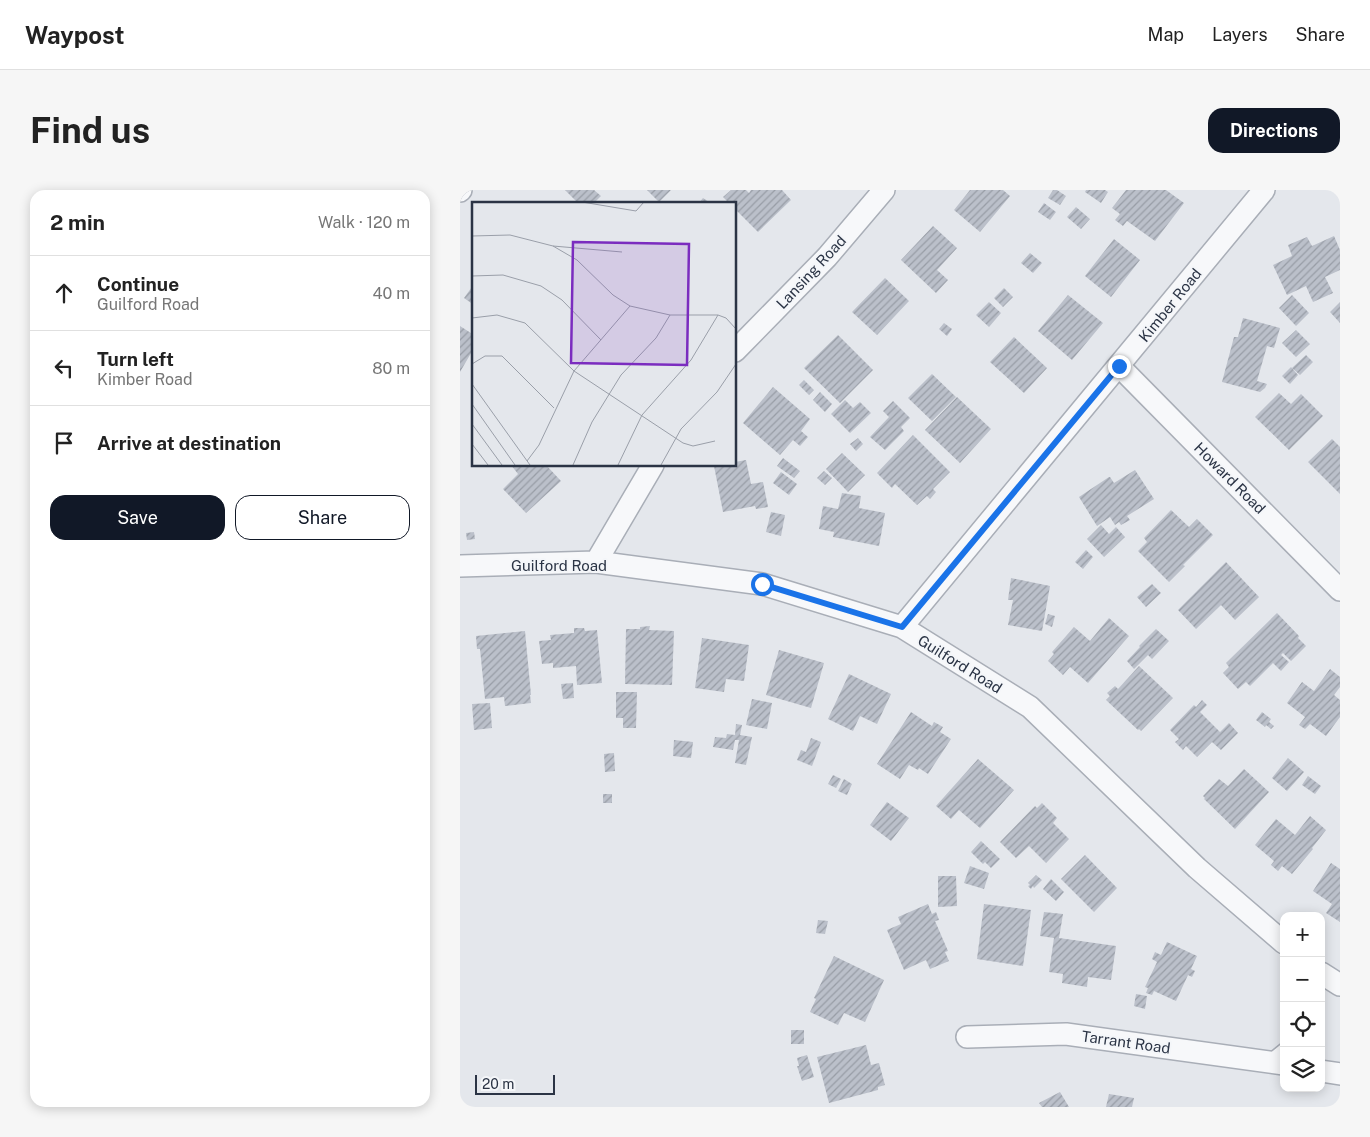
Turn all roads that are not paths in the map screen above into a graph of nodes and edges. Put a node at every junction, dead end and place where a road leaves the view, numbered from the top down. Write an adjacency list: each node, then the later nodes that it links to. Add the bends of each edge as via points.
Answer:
1 (884, 190): 3 (street, Lansing Road, via 827,256)
2 (1264, 190): 4 (street, Kimber Road)
3 (736, 350)
4 (1119, 366): 8 (street, Howard Road); 9 (street, Kimber Road)
5 (652, 466): 6 (street)
6 (596, 562): 7 (street, Guilford Road); 9 (street, Guilford Road, via 762,584)
7 (460, 566)
8 (1340, 590)
9 (902, 627): 10 (street, Guilford Road, via 1030,708 1197,868)
10 (1280, 940)
11 (1325, 976): 12 (street)
12 (1340, 985)
13 (967, 1037): 14 (street, Tarrant Road, via 1066,1034)
14 (1279, 1058)
15 (1325, 1072): 16 (street)
16 (1340, 1074)

